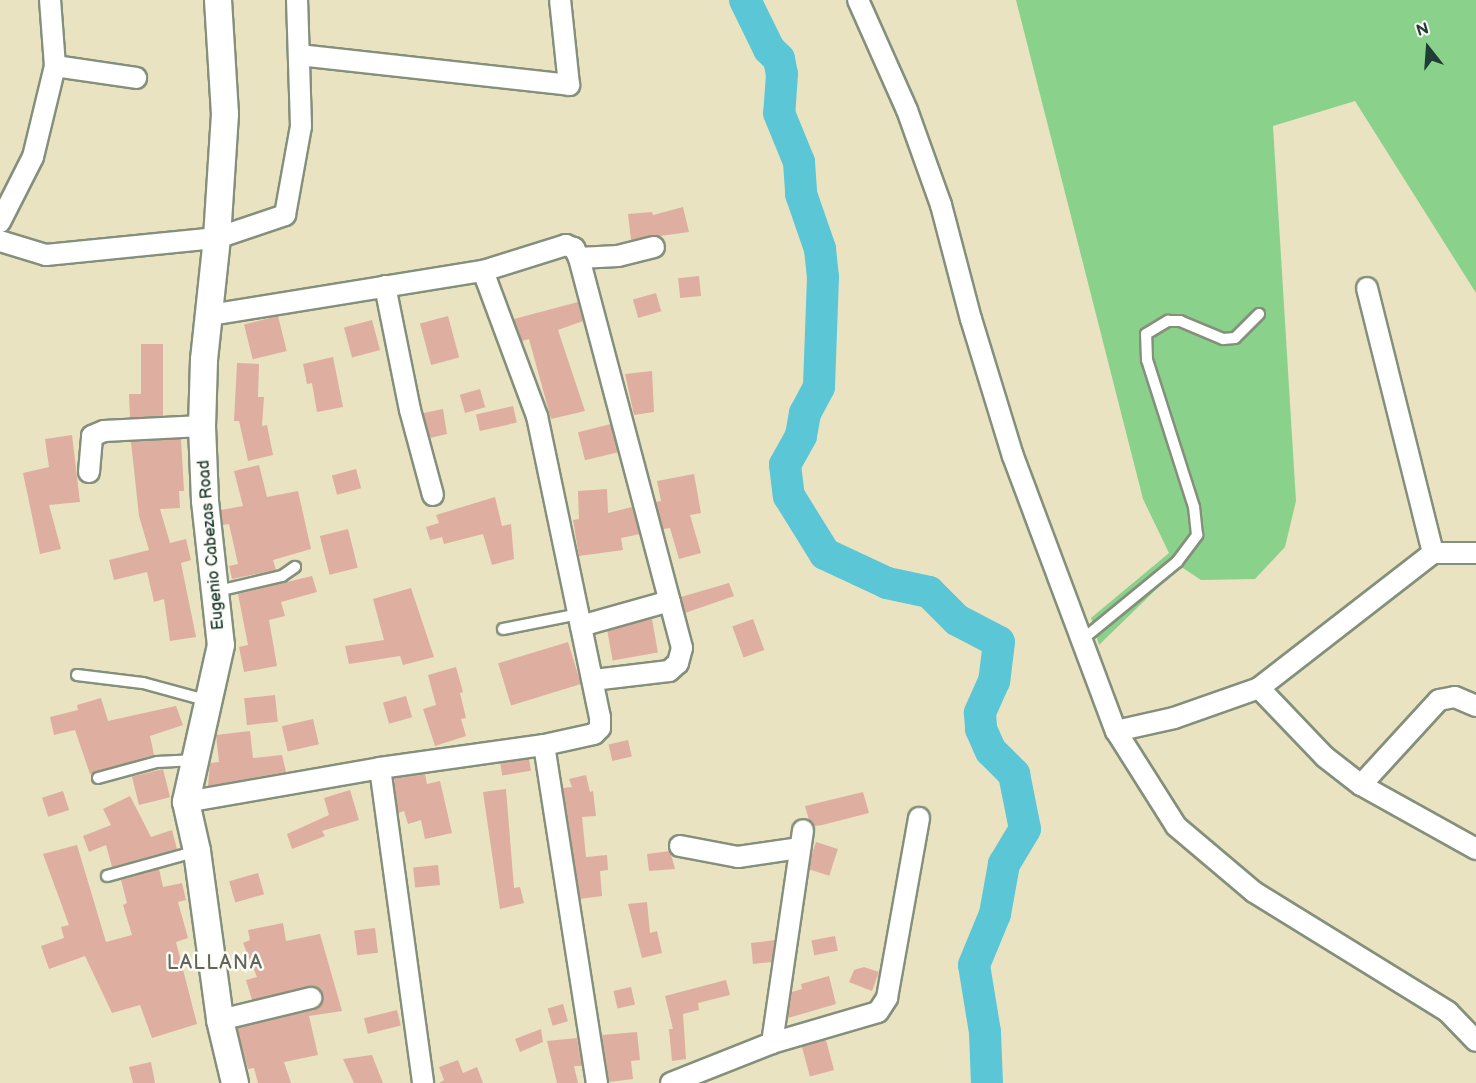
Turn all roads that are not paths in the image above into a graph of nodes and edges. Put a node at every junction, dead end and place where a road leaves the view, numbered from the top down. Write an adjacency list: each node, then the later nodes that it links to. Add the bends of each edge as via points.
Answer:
1 (50, 0): 7 (street)
2 (218, 0): 10 (street, Eugenio Cabezas Road, via 225,114)
3 (297, 0): 6 (street)
4 (560, 0): 6 (street, via 569,85)
5 (858, 0): 29 (street, via 907,110 942,205 970,319 1013,456)
6 (299, 55): 10 (street, via 301,126 285,215)
7 (56, 66): 8 (street); 9 (street, via 33,157)
8 (136, 78)
9 (0, 222)
10 (218, 238): 11 (street, via 46,255); 18 (street, Eugenio Cabezas Road)
11 (0, 241)
12 (654, 247): 13 (street, via 618,256)
13 (579, 258): 14 (street, via 574,248 566,245); 26 (street)
14 (483, 271): 15 (street); 27 (street, via 537,416)
15 (385, 286): 18 (street); 21 (street, via 410,410)
16 (1367, 288): 22 (street)
17 (1259, 314): 29 (lane, via 1235,338 1223,339 1180,321 1168,321 1146,334 1147,360 1194,507 1197,535 1182,558)
18 (210, 315): 19 (street, Eugenio Cabezas Road)
19 (202, 426): 20 (street, via 104,431 92,436); 25 (street, Eugenio Cabezas Road, via 206,501)
20 (88, 472)
21 (433, 495)
22 (1433, 553): 23 (street); 32 (street)
23 (1476, 553)
24 (295, 567): 25 (lane, via 282,576)
25 (218, 591): 33 (street, Eugenio Cabezas Road, via 221,645)
26 (670, 601): 27 (street); 31 (street, via 682,648 674,668)
27 (580, 620): 28 (lane); 31 (street)
28 (503, 629)
29 (1083, 639): 35 (street)
30 (77, 675): 33 (lane, via 143,683)
31 (593, 680): 36 (street, via 600,717 598,731)
32 (1259, 688): 35 (street, via 1174,718); 40 (street, via 1326,757)
33 (210, 701): 37 (street, Eugenio Cabezas Road)
34 (1476, 706): 40 (street, via 1455,696 1439,700)
35 (1116, 731): 49 (street, via 1176,826 1254,892 1448,1012)
36 (544, 745): 38 (street); 53 (street)
37 (196, 760): 39 (lane, via 157,762); 41 (street, Eugenio Cabezas Road)
38 (380, 768): 41 (street); 52 (street)
39 (98, 778)
40 (1361, 785): 44 (street)
41 (186, 802): 45 (street, Eugenio Cabezas Road)
42 (919, 818): 50 (street, via 887,998 878,1012)
43 (680, 846): 50 (street, via 738,857 802,839)
44 (1476, 849)
45 (197, 850): 46 (lane); 48 (street, Eugenio Cabezas Road)
46 (107, 876)
47 (311, 998): 48 (street)
48 (220, 1020): 51 (street, Eugenio Cabezas Road)
49 (1476, 1041)
50 (772, 1043): 54 (street)
51 (235, 1083)
52 (423, 1083)
53 (597, 1083)
54 (671, 1083)

